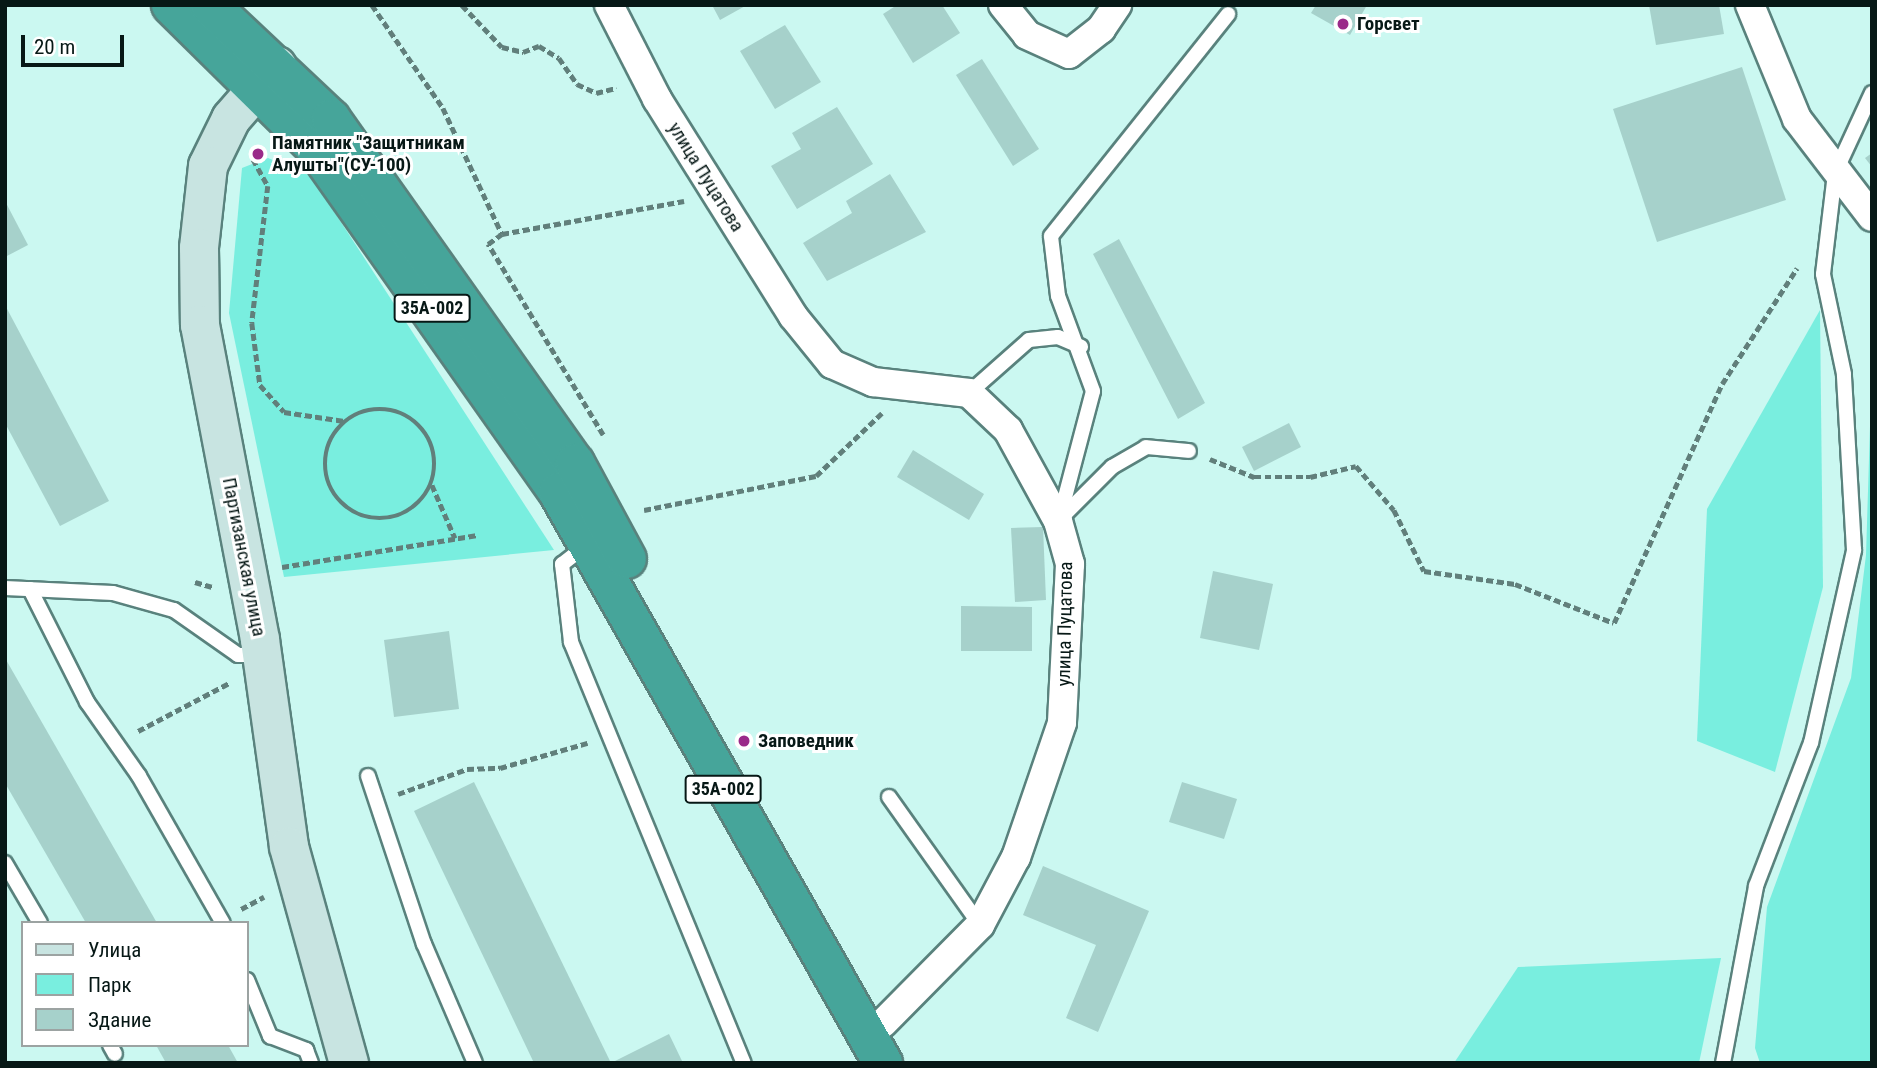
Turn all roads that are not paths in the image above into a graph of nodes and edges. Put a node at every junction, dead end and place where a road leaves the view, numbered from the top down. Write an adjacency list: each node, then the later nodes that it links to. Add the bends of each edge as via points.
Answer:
1 (172, 5): 9 (highway, 35А-002)
2 (211, 5): 9 (highway)
3 (608, 5): 10 (street, улица Пуцатова)
4 (633, 5): 10 (street, улица Пуцатова)
5 (1003, 5): 6 (street, via 1027,35 1069,54 1101,29)
6 (1117, 5)
7 (1750, 5): 12 (street, via 1797,119)
8 (1228, 14): 14 (lane, via 1051,236 1058,296)
9 (266, 76): 18 (highway, 35А-002, via 396,255); 21 (main road, Партизанская улица, via 231,119 208,166 199,248 200,325); 29 (highway, 35А-002, via 331,119 575,463)
10 (645, 76): 15 (street, улица Пуцатова, via 793,316 832,364 873,382)
11 (1872, 93): 12 (lane)
12 (1835, 173): 13 (street); 30 (lane, via 1823,274 1844,374 1854,550 1836,652 1811,743 1756,886)
13 (1872, 217)
14 (1081, 347): 15 (lane, via 1058,337 1029,340); 17 (lane, via 1093,391)
15 (969, 393): 17 (street, улица Пуцатова, via 1008,430)
16 (1189, 451): 17 (lane, via 1146,447 1112,467)
17 (1058, 521): 27 (street, улица Пуцатова, via 1070,564 1062,723 1016,857)
18 (589, 543): 34 (lane, via 562,564 571,642); 35 (highway, 35А-002)
19 (5, 588): 20 (lane)
20 (30, 589): 21 (lane, via 113,593 174,610 238,655); 26 (lane, via 87,702)
21 (262, 652): 32 (main road, Партизанская улица, via 298,878)
22 (368, 776): 33 (lane, via 424,944)
23 (889, 797): 27 (lane)
24 (5, 863): 25 (lane)
25 (39, 921)
26 (223, 921)
27 (980, 925): 29 (street, улица Пуцатова)
28 (248, 982): 31 (lane, via 270,1036 306,1050)
29 (883, 1023): 36 (highway, 35А-002)
30 (1727, 1059)
31 (311, 1063)
32 (349, 1063)
33 (475, 1063)
34 (744, 1063)
35 (883, 1063)
36 (907, 1063)

